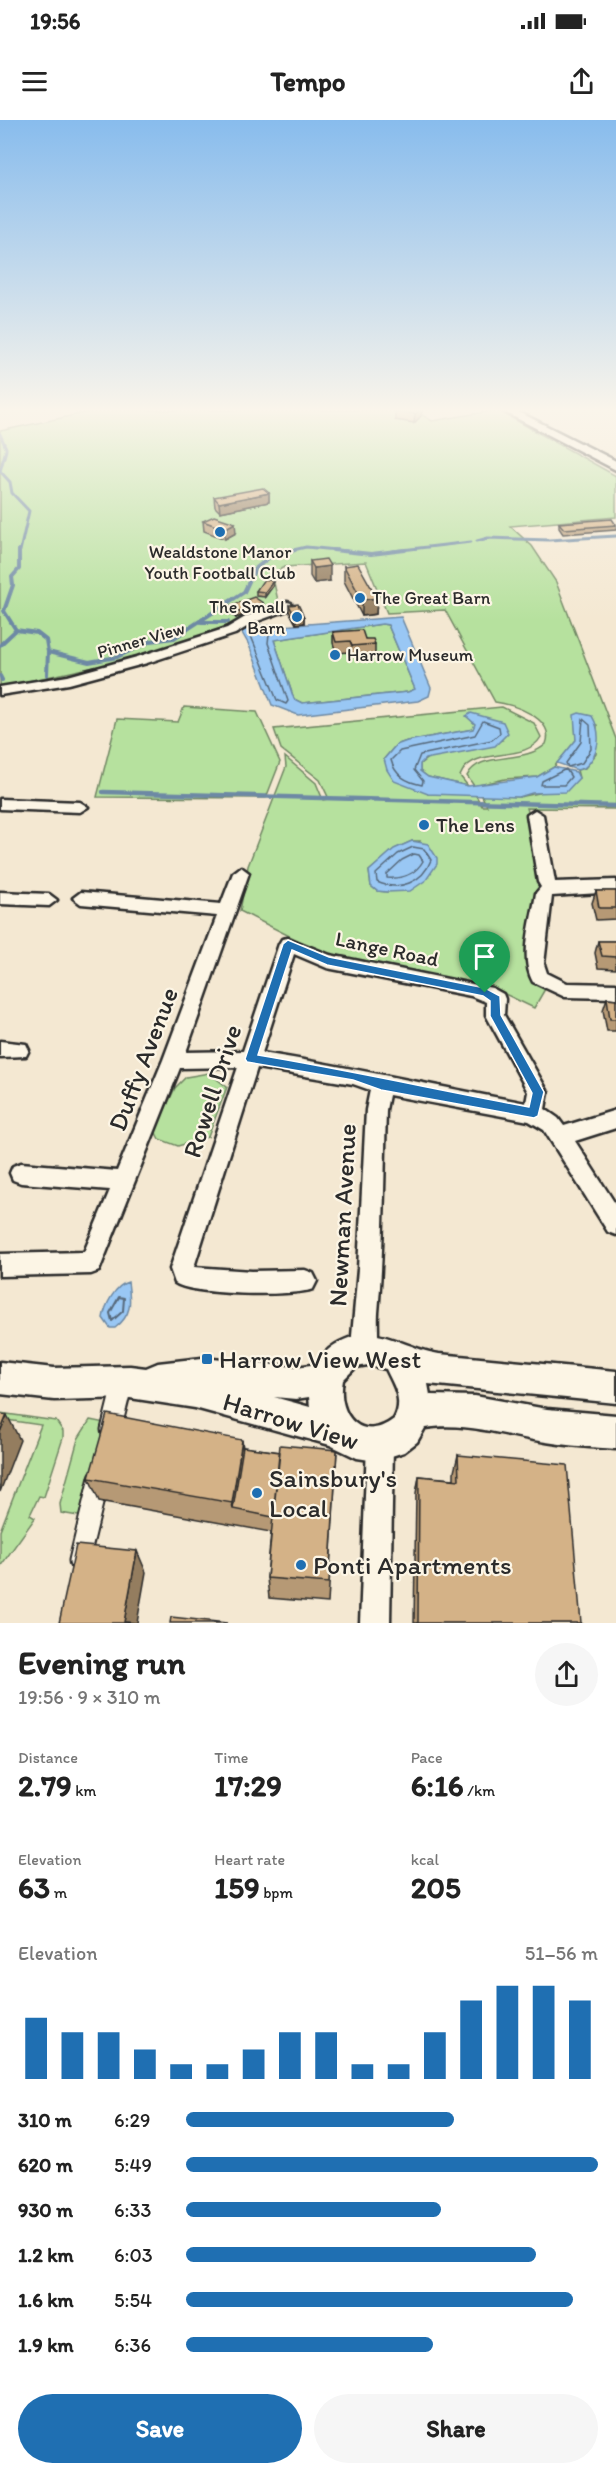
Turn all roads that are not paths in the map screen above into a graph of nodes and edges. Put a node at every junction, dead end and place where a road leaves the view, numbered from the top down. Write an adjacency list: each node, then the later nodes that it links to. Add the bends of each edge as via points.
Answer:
1 (287, 606): 2 (street, Pinner View, via 231,631 142,660 69,680)
2 (0, 691)
3 (0, 804): 4 (street)
4 (80, 807)
5 (535, 815): 8 (street, via 546,882)
6 (241, 873): 12 (street, Duffy Avenue)
7 (616, 886): 8 (street)
8 (551, 888): 14 (street, via 544,893 535,964 538,976 565,990)
9 (0, 898): 11 (street)
10 (81, 898): 12 (street)
11 (49, 900)
12 (229, 911): 16 (street, Duffy Avenue)
13 (288, 944): 15 (street, Rowell Drive); 18 (street, Lange Road, via 327,961 471,989 496,999 495,1016 538,1092)
14 (616, 991)
15 (251, 1059): 16 (street); 17 (street, via 353,1076); 25 (street, Rowell Drive, via 186,1255 183,1275 252,1282)
16 (173, 1060): 22 (street, Duffy Avenue)
17 (381, 1085): 18 (street); 26 (street, Newman Avenue, via 376,1110)
18 (534, 1113): 20 (street, via 551,1124)
19 (616, 1119): 20 (street)
20 (560, 1136): 23 (street)
21 (21, 1173): 22 (street)
22 (123, 1181): 24 (street, Duffy Avenue, via 91,1263)
23 (616, 1225)
24 (0, 1265)
25 (305, 1281)
26 (366, 1349): 27 (street); 29 (street, via 344,1356)
27 (398, 1360): 31 (street, via 425,1368); 32 (street, via 415,1387 417,1401)
28 (0, 1378): 30 (street, Harrow View, via 54,1384)
29 (327, 1378): 30 (street, Harrow View, via 296,1383 202,1374); 33 (street, via 325,1407)
30 (127, 1381): 33 (street, Harrow View, via 195,1392); 36 (street, via 104,1456)
31 (616, 1387)
32 (413, 1414): 34 (street, via 430,1409 487,1414 559,1428); 35 (street, Harrow View, via 398,1437)
33 (336, 1430): 35 (street, Harrow View, via 353,1442)
34 (616, 1432)
35 (380, 1445): 37 (street)
36 (74, 1581)
37 (375, 1623)

